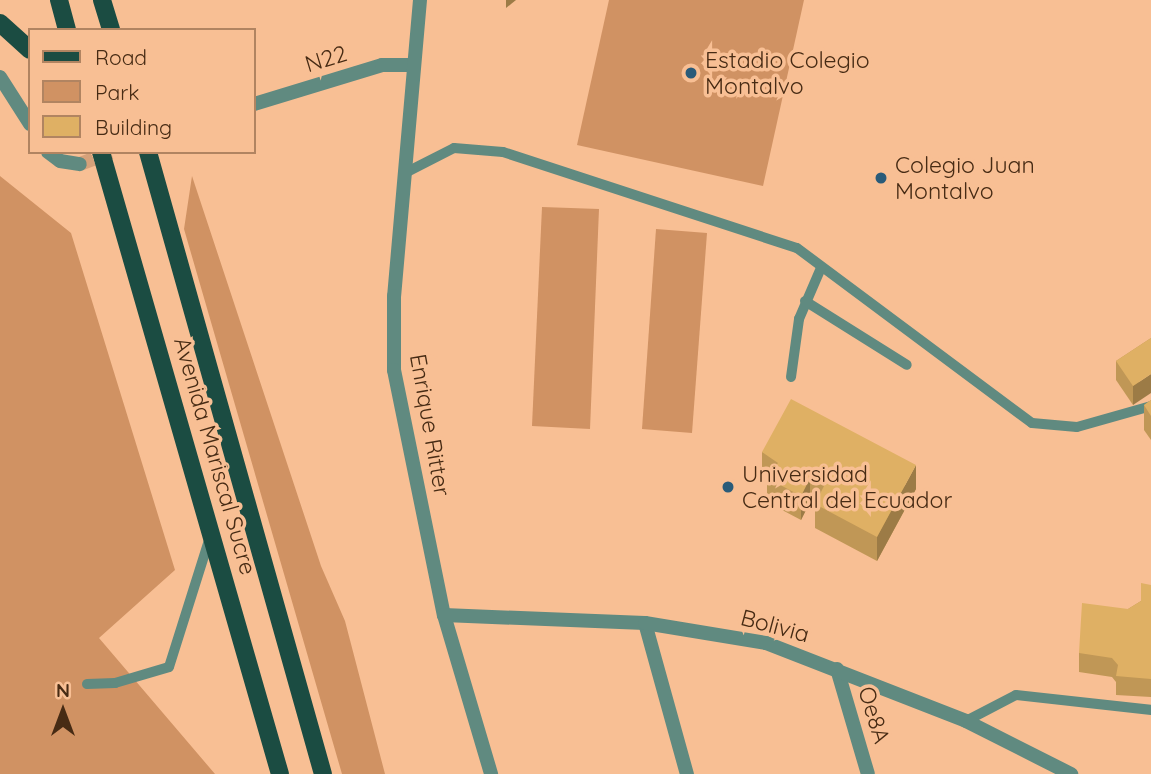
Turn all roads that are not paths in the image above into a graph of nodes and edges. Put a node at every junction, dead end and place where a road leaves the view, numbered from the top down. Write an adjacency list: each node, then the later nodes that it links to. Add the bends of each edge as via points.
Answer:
1 (59, 0): 5 (main road)
2 (102, 0): 6 (main road)
3 (420, 0): 8 (street, Enrique Ritter)
4 (0, 23): 7 (main road)
5 (66, 28)
6 (110, 28)
7 (28, 48)
8 (414, 65): 10 (street, N22, via 382,65); 16 (street, Enrique Ritter)
9 (0, 76): 11 (street)
10 (256, 103)
11 (28, 121)
12 (51, 154): 15 (street, via 60,161)
13 (102, 154): 22 (main road, Avenida Mariscal Sucre)
14 (149, 154): 31 (main road, Avenida Mariscal Sucre)
15 (80, 163)
16 (403, 174): 17 (lane, via 454,148 503,152 754,232 797,248); 23 (street, Enrique Ritter, via 394,370)
17 (821, 268): 18 (lane); 21 (lane, via 1032,423 1077,427)
18 (805, 301): 19 (lane); 20 (lane)
19 (907, 365)
20 (791, 377)
21 (1151, 406)
22 (211, 532): 26 (lane, via 169,667 115,683); 30 (main road, Avenida Mariscal Sucre)
23 (444, 615): 24 (street, Bolivia); 29 (street, Enrique Ritter)
24 (645, 623): 25 (street, Bolivia, via 765,642); 32 (street)
25 (837, 669): 28 (street, Bolivia); 33 (street, Oe8A)
26 (87, 684)
27 (1151, 710): 28 (lane, via 1016,695)
28 (965, 721): 34 (street, Bolivia)
29 (493, 771)
30 (280, 774)
31 (323, 774)
32 (687, 774)
33 (868, 774)
34 (1071, 774)

